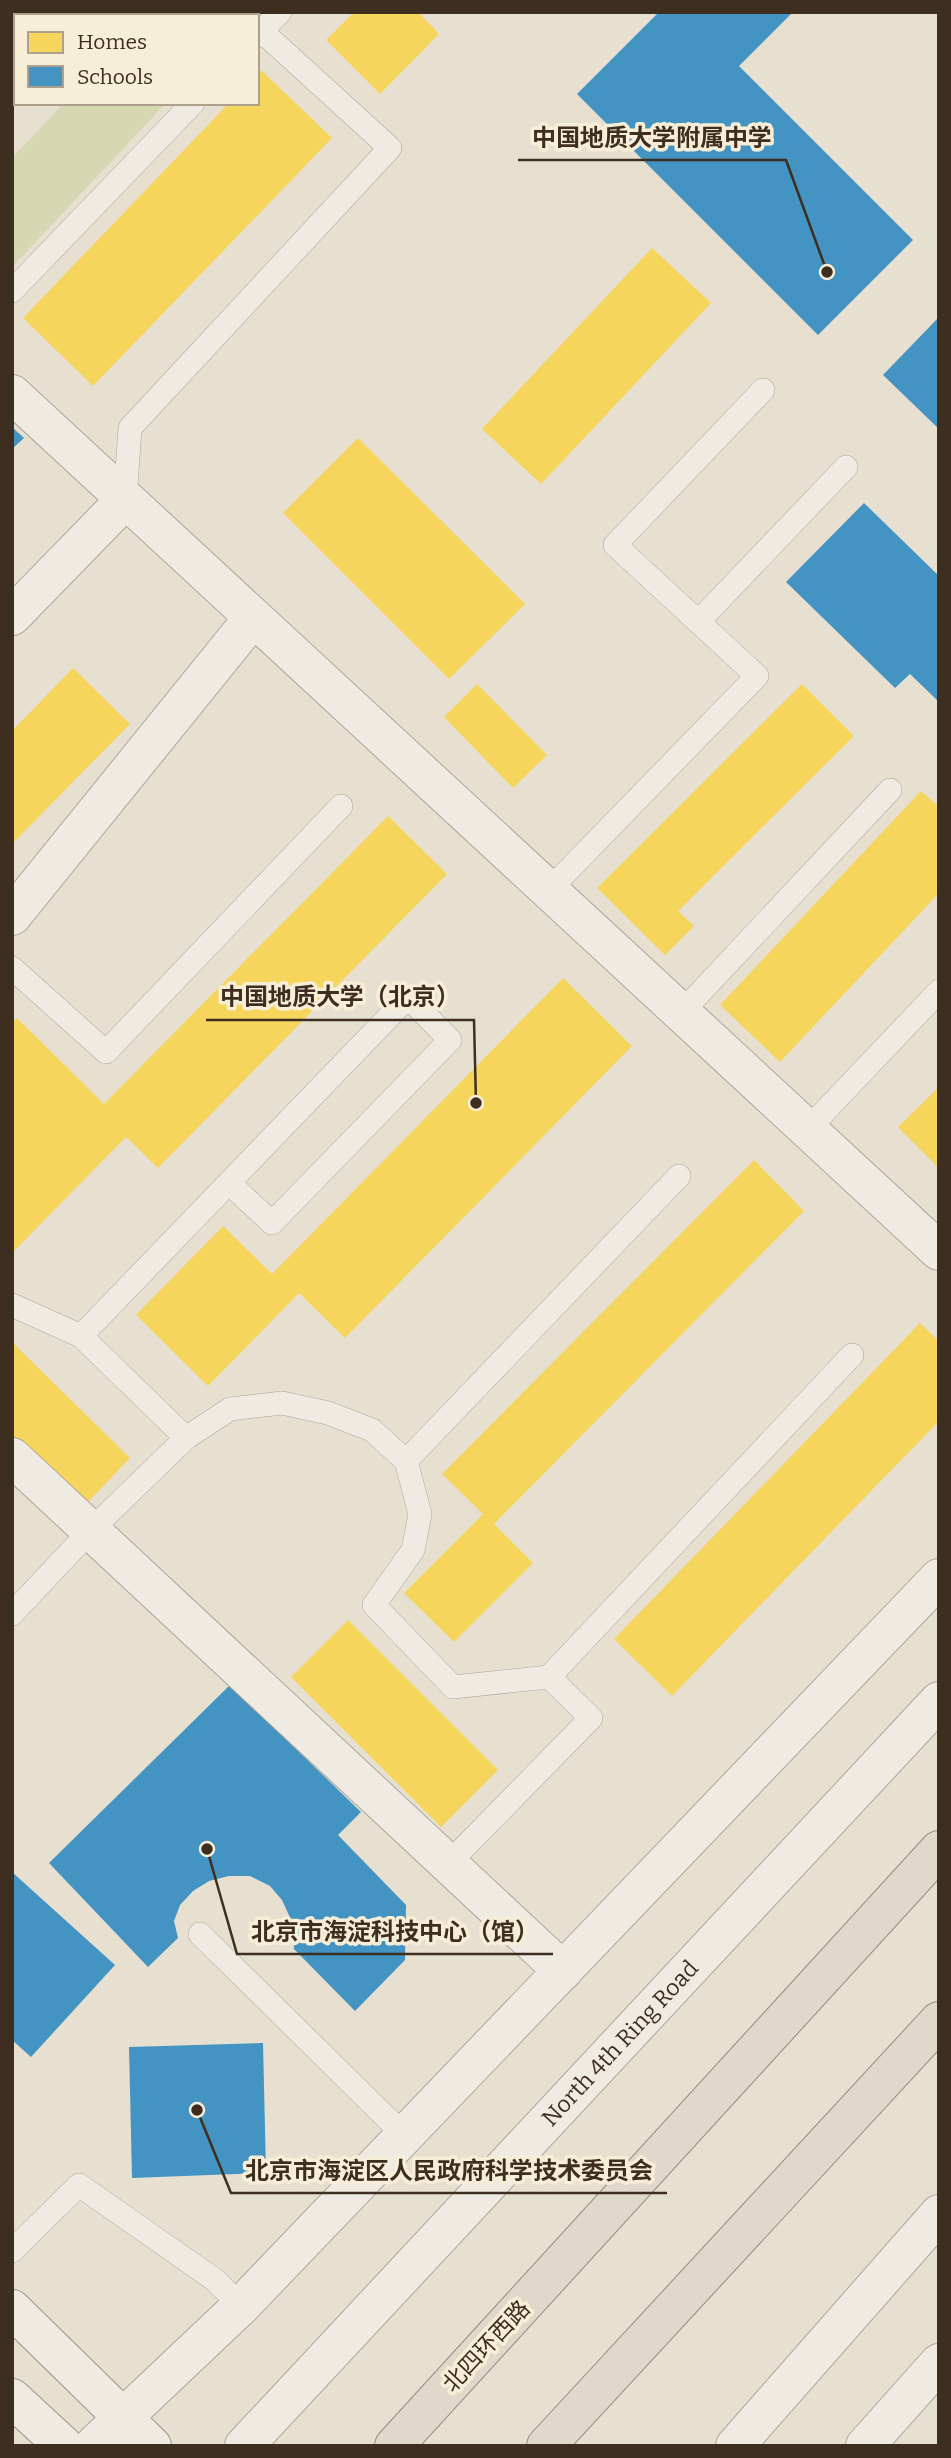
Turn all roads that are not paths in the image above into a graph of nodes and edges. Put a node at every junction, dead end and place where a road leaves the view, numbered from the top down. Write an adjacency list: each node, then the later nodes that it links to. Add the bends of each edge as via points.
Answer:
1 (280, 12): 2 (lane)
2 (259, 22)
3 (259, 30): 9 (lane, via 390,148 130,428)
4 (191, 105): 5 (lane)
5 (12, 291)
6 (763, 390): 12 (lane, via 615,545)
7 (12, 394): 9 (street)
8 (846, 467): 12 (lane)
9 (125, 500): 10 (street); 11 (street)
10 (12, 617)
11 (253, 618): 15 (street); 16 (street)
12 (698, 622): 15 (lane, via 757,676)
13 (890, 790): 19 (lane)
14 (341, 806): 17 (lane, via 106,1052)
15 (548, 891): 19 (street)
16 (12, 916)
17 (12, 968)
18 (939, 991): 20 (lane)
19 (681, 1013): 20 (street)
20 (807, 1130): 23 (street)
21 (679, 1176): 29 (lane)
22 (229, 1183): 22 (lane, via 408,997 450,1040 272,1223); 25 (lane)
23 (939, 1251)
24 (12, 1304): 25 (lane)
25 (81, 1336): 27 (lane)
26 (852, 1355): 33 (lane)
27 (186, 1438): 29 (lane, via 230,1409 282,1403 328,1413 372,1430); 30 (lane)
28 (12, 1457): 30 (street)
29 (406, 1461): 33 (lane, via 420,1514 413,1550 374,1605 453,1687)
30 (90, 1530): 32 (lane); 36 (street)
31 (939, 1578): 38 (street)
32 (12, 1614)
33 (549, 1677): 36 (lane, via 591,1718)
34 (939, 1701): 51 (street, North 4th Ring Road)
35 (939, 1850): 52 (highway, 北四环西路)
36 (448, 1864): 38 (street)
37 (200, 1934): 40 (lane)
38 (563, 1971): 40 (street)
39 (939, 2021): 53 (highway)
40 (405, 2136): 43 (street)
41 (939, 2214): 54 (street)
42 (12, 2251): 43 (lane, via 79,2185 215,2280)
43 (242, 2306): 47 (street)
44 (12, 2309): 47 (street)
45 (939, 2363): 55 (street)
46 (12, 2398): 48 (street)
47 (124, 2419): 49 (street); 50 (street)
48 (64, 2446)
49 (93, 2446)
50 (152, 2446)
51 (244, 2446)
52 (394, 2446)
53 (546, 2446)
54 (735, 2446)
55 (865, 2446)

